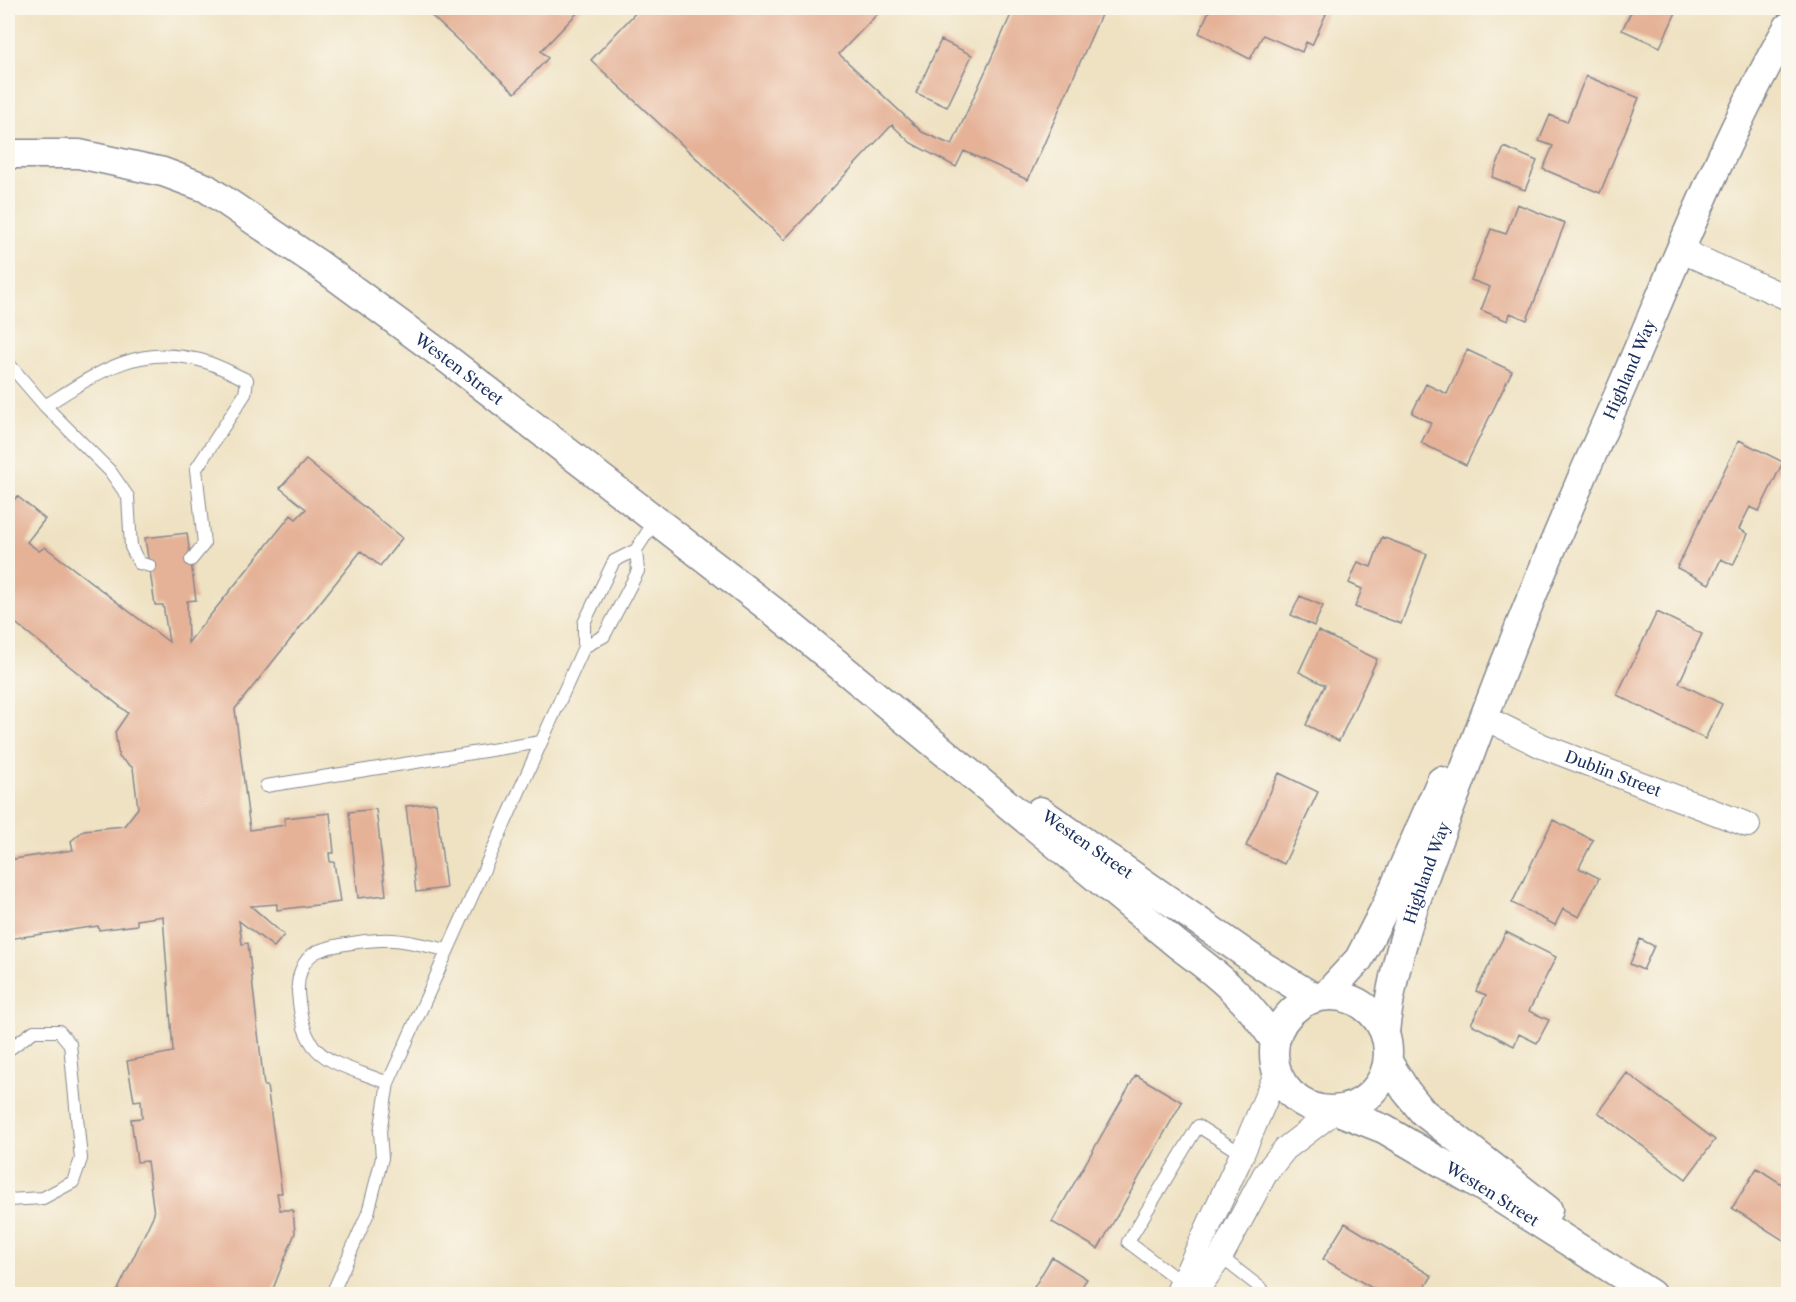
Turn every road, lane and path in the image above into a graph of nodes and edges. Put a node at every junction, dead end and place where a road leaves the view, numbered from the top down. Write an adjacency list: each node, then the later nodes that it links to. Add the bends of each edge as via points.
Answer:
1 (1788, 27): 3 (street, Highland Way)
2 (8, 154): 7 (street, Westen Street, via 93,156 163,172 206,188 318,262)
3 (1682, 251): 4 (street); 13 (street, Highland Way, via 1553,544)
4 (1788, 298)
5 (8, 363): 6 (lane)
6 (45, 406): 9 (lane, via 105,368 156,355 196,359 247,381 245,394 196,470 204,544); 10 (lane, via 110,471 128,496 131,547 139,563)
7 (656, 519): 8 (lane); 12 (street, Westen Street)
8 (636, 550): 11 (lane, via 638,571 604,636); 11 (lane, via 614,561 584,623)
9 (190, 560)
10 (150, 566)
11 (584, 647): 14 (lane)
12 (864, 687): 18 (street, Westen Street, via 1263,966); 20 (street, Westen Street, via 1221,977 1246,1001)
13 (1483, 717): 16 (street, Dublin Street, via 1542,746); 18 (street, Highland Way, via 1446,769 1359,959); 19 (street, Highland Way, via 1415,900 1389,988)
14 (541, 742): 15 (lane); 17 (lane)
15 (266, 786)
16 (1748, 825)
17 (448, 950): 24 (lane); 24 (lane, via 393,940 348,944 316,952 302,966 298,987 300,1022 309,1042 327,1059)
18 (1321, 997): 19 (street, via 1355,1000 1378,1020); 20 (street, via 1299,1005 1287,1015)
19 (1384, 1032): 22 (street)
20 (1275, 1041): 23 (street)
21 (8, 1050): 27 (lane, via 34,1031 59,1031 70,1044 81,1159 73,1182 63,1188 43,1198)
22 (1388, 1062): 25 (street, via 1380,1083 1365,1100); 30 (street, Westen Street, via 1423,1112)
23 (1277, 1072): 25 (street, via 1283,1085 1306,1105); 26 (street)
24 (388, 1083): 31 (lane, via 380,1132 382,1158 368,1213)
25 (1336, 1110): 28 (street, via 1285,1149); 30 (street, Westen Street, via 1384,1129 1473,1181)
26 (1242, 1154): 28 (street); 29 (lane, via 1198,1126 1128,1242)
27 (8, 1200)
28 (1211, 1250): 29 (street); 32 (lane, via 1262,1289)
29 (1184, 1291)
30 (1646, 1293)
31 (332, 1294)
32 (1260, 1294)

